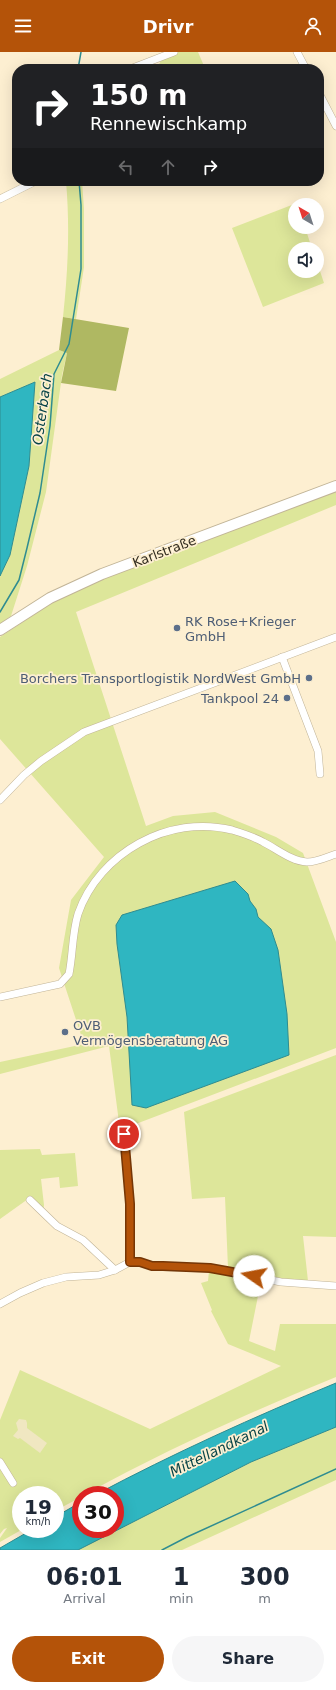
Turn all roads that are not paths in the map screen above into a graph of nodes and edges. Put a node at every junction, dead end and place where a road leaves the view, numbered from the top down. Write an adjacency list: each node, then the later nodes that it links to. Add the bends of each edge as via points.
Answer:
1 (174, 52): 3 (street)
2 (298, 52): 4 (street)
3 (143, 64)
4 (304, 64)
5 (324, 103): 6 (street)
6 (336, 126)
7 (26, 186): 8 (street)
8 (0, 199)
9 (336, 486): 10 (street, Karlstraße, via 102,574 50,598)
10 (0, 630)
11 (336, 637): 12 (street)
12 (282, 657): 13 (street, via 318,751); 14 (street, via 84,732 41,761)
13 (320, 774)
14 (0, 800)
15 (336, 854): 16 (street, via 316,861 300,861 250,836 232,830 202,826 166,832 149,838 132,846 117,858 89,893 74,928 69,974 65,980 60,984)
16 (0, 997)
17 (124, 1134): 19 (street, via 130,1204)
18 (30, 1200): 20 (street, via 57,1226 83,1240)
19 (130, 1262): 20 (street); 21 (street, via 152,1266 210,1268 281,1282)
20 (115, 1270): 22 (street, via 99,1275 66,1277 43,1282)
21 (336, 1286)
22 (0, 1304)
23 (0, 1462): 24 (street)
24 (13, 1483)

